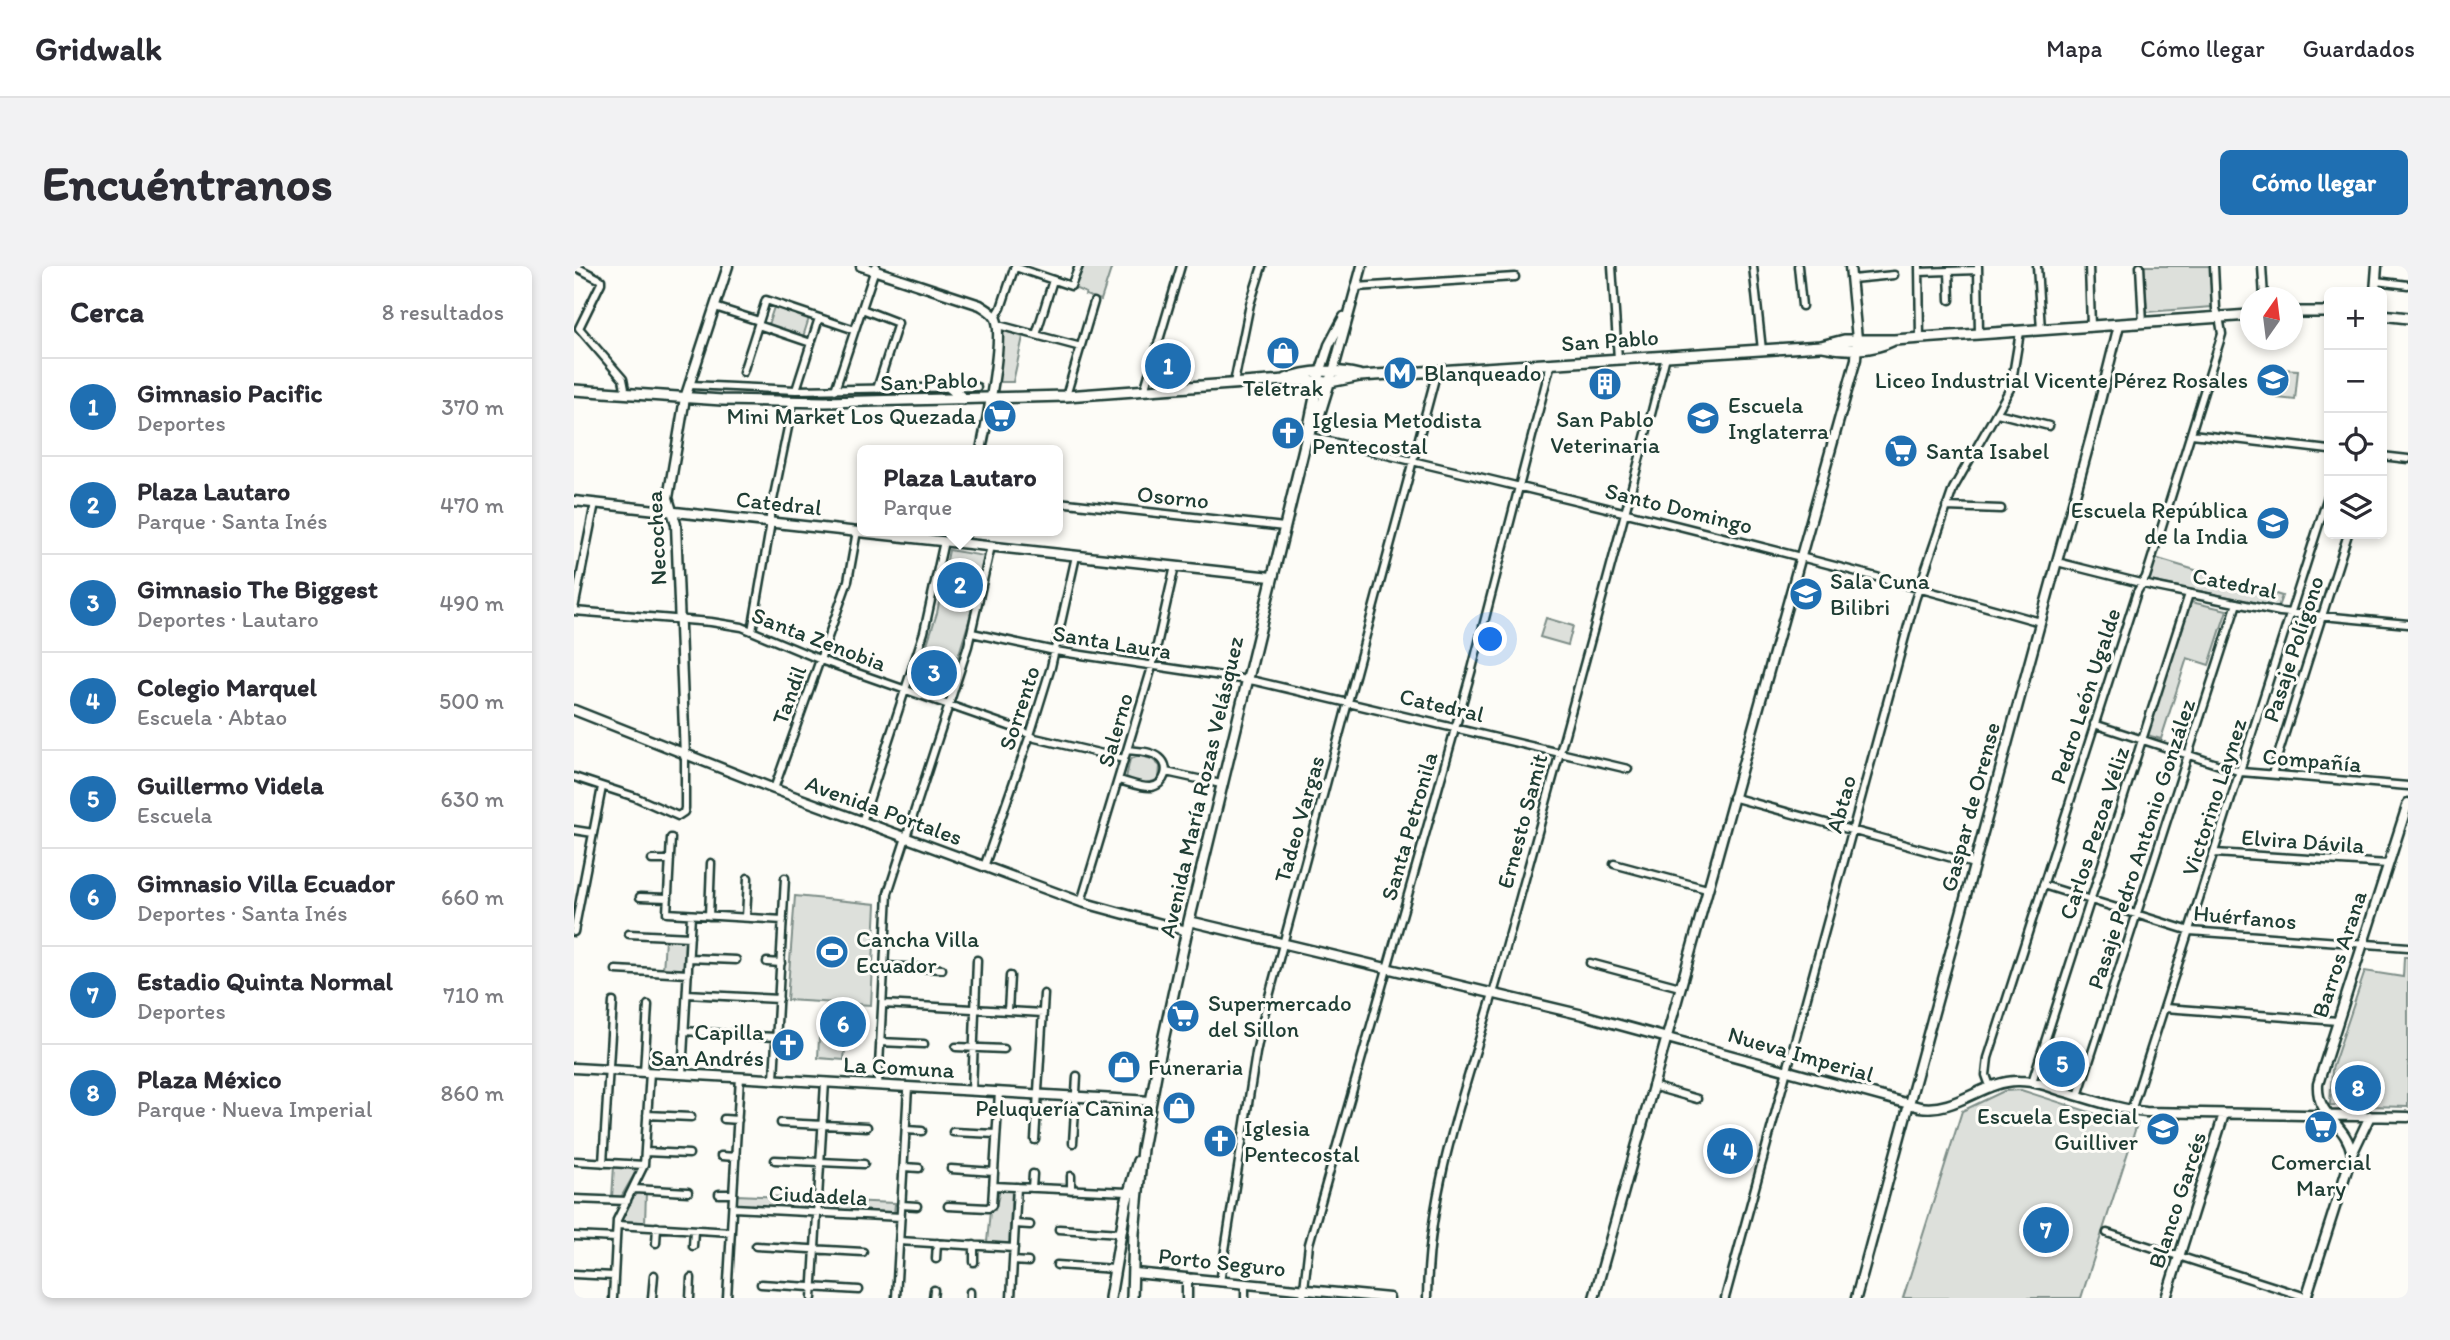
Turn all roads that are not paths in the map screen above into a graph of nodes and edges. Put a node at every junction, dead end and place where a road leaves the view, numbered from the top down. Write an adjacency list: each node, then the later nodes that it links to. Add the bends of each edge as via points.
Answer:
1 (574, 266): 76 (street, via 601,280 579,331 624,379)
2 (728, 266): 35 (street, Necochea)
3 (861, 266): 19 (street)
4 (1015, 266): 26 (street); 45 (street)
5 (1079, 266): 26 (street, via 1071,286)
6 (1181, 266): 75 (street)
7 (1262, 266): 67 (street)
8 (1362, 266): 29 (street)
9 (1612, 266): 61 (street)
10 (1753, 266): 59 (street)
11 (1798, 266): 34 (street)
12 (1850, 266): 25 (street)
13 (2037, 266): 51 (street)
14 (2089, 266): 49 (street)
15 (2140, 266): 47 (street)
16 (2214, 266): 42 (street, Pedro León Ugalde)
17 (2262, 266): 30 (street)
18 (2377, 266): 27 (street)
19 (875, 268): 36 (street); 45 (street, via 980,305)
20 (1978, 268): 22 (street); 54 (street)
21 (1919, 269): 22 (street); 55 (street)
22 (1949, 271): 32 (street)
23 (1894, 275): 25 (street)
24 (1516, 277): 29 (street)
25 (1852, 279): 57 (street)
26 (1054, 280): 53 (street)
27 (2376, 281): 28 (street); 31 (street)
28 (2408, 285)
29 (1356, 287): 37 (street)
30 (2263, 287)
31 (2375, 287)
32 (1950, 300)
33 (1094, 302): 58 (street)
34 (1802, 306)
35 (715, 307): 46 (street); 68 (street, Necochea)
36 (862, 309): 50 (street); 71 (street, via 898,323)
37 (1348, 311): 65 (street); 66 (street)
38 (2324, 312): 39 (main road)
39 (2303, 313)
40 (2240, 316): 42 (main road, San Pablo)
41 (2387, 316): 44 (main road)
42 (2219, 317): 47 (main road, San Pablo); 84 (street, Pedro León Ugalde, via 2222,334)
43 (819, 318): 46 (street, via 766,300); 50 (street); 56 (street)
44 (2408, 318)
45 (996, 321): 53 (street); 79 (street)
46 (758, 323): 56 (street); 64 (street)
47 (2143, 323): 48 (main road, San Pablo)
48 (2119, 324): 49 (main road, San Pablo); 111 (street, Gaspar de Orense)
49 (2091, 326): 51 (main road, San Pablo)
50 (855, 330): 74 (street)
51 (2041, 330): 52 (main road, San Pablo)
52 (2020, 332): 54 (main road, San Pablo); 82 (street, Abtao, via 2014,378)
53 (1036, 335): 58 (street)
54 (1979, 335): 55 (main road, San Pablo)
55 (1920, 338): 57 (main road, San Pablo)
56 (811, 343): 73 (street)
57 (1857, 344): 59 (main road, San Pablo, via 1844,340); 110 (street)
58 (1081, 347): 77 (street)
59 (1762, 350): 60 (main road, San Pablo)
60 (1666, 356): 61 (main road, San Pablo); 99 (street, Ernesto Samit)
61 (1618, 359): 62 (main road, San Pablo)
62 (1551, 363): 63 (main road, San Pablo); 91 (street, Santa Petronila)
63 (1437, 371): 66 (main road, San Pablo); 90 (street, Tadeo Vargas)
64 (743, 372)
65 (1318, 377): 66 (main road, San Pablo); 67 (main road, San Pablo); 85 (main road, Avenida María Rozas Velásquez)
66 (1331, 377): 85 (main road, Avenida María Rozas Velásquez, via 1317,422)
67 (1234, 383): 75 (main road, San Pablo)
68 (690, 385): 73 (street, San Pablo); 78 (street, Necochea)
69 (949, 387): 70 (street, San Pablo); 71 (street, San Pablo); 80 (main road)
70 (976, 387)
71 (877, 389): 74 (street, San Pablo)
72 (574, 390): 76 (main road, San Pablo)
73 (796, 390): 74 (street, San Pablo)
74 (835, 390)
75 (1144, 391): 77 (main road, San Pablo)
76 (626, 394): 78 (main road, San Pablo)
77 (1066, 396): 79 (main road, San Pablo)
78 (685, 398): 81 (main road, San Pablo); 98 (street, Necochea, via 668,498)
79 (991, 398): 80 (main road, San Pablo); 86 (street)
80 (964, 399): 81 (main road, San Pablo)
81 (793, 403): 100 (street)
82 (1997, 413): 83 (street); 95 (street, Abtao)
83 (2049, 426)
84 (2192, 434): 87 (street); 114 (street, Pedro León Ugalde)
85 (1307, 436): 90 (street, Santo Domingo); 101 (main road, Avenida María Rozas Velásquez)
86 (982, 445)
87 (2324, 449)
88 (2387, 457): 89 (street)
89 (2408, 459)
90 (1414, 461): 91 (street, Santo Domingo); 131 (street, Tadeo Vargas)
91 (1520, 487): 99 (street, Santo Domingo); 135 (street, Santa Petronila)
92 (574, 501): 93 (street, Catedral)
93 (595, 503): 98 (street, Catedral); 118 (street)
94 (1063, 503): 101 (street, Osorno)
95 (1946, 507): 96 (street); 115 (street, Abtao)
96 (2001, 509)
97 (2324, 509): 119 (street, Victorino Laynez)
98 (672, 512): 100 (street, Catedral); 121 (street, Necochea)
99 (1627, 512): 110 (street, Santo Domingo); 139 (street, Ernesto Samit)
100 (770, 521): 102 (street, Catedral); 124 (street)
101 (1284, 527): 113 (main road, Avenida María Rozas Velásquez)
102 (857, 531): 127 (street, Tandil, via 848,581)
103 (900, 536): 106 (street, Catedral)
104 (964, 536): 107 (street)
105 (2346, 539): 120 (street, Pasaje Polígono)
106 (944, 541): 107 (street, Catedral); 130 (street, via 930,612)
107 (963, 543): 108 (street, Catedral)
108 (990, 546): 109 (street, Catedral); 125 (street)
109 (1076, 556): 112 (street, Catedral); 126 (street, Sorrento)
110 (1799, 556): 115 (street, Santo Domingo); 153 (street)
111 (2057, 562): 114 (street, Catedral); 122 (street, Gaspar de Orense)
112 (1175, 566): 113 (street, Catedral); 128 (street, Salerno)
113 (1272, 577): 129 (main road, Avenida María Rozas Velásquez)
114 (2142, 584): 116 (street, Catedral); 134 (street, Pedro León Ugalde)
115 (1919, 590): 122 (street, Santo Domingo); 157 (street, Abtao)
116 (2189, 594): 117 (street, Catedral); 137 (street, Carlos Pezoa Véliz)
117 (2236, 603): 119 (street, Catedral); 140 (street, Pasaje Pedro Antonio González)
118 (574, 610): 121 (street, Santa Zenobia)
119 (2291, 613): 120 (street, Catedral); 145 (street, Victorino Laynez)
120 (2322, 617): 123 (street, Catedral); 146 (street, Pasaje Polígono)
121 (680, 619): 124 (street, Santa Zenobia); 141 (street, Necochea)
122 (2040, 622): 166 (street, Gaspar de Orense)
123 (2408, 624)
124 (752, 631): 127 (street, Santa Zenobia)
125 (972, 633): 126 (street, Santa Laura); 132 (street)
126 (1055, 651): 128 (street, Santa Laura); 136 (street, Sorrento)
127 (820, 659): 130 (street, Santa Zenobia); 152 (street, Tandil)
128 (1152, 667): 129 (street, Santa Laura); 138 (street, Salerno)
129 (1247, 680): 131 (street, Catedral); 149 (main road, Avenida María Rozas Velásquez)
130 (905, 691): 132 (street, Santa Zenobia); 155 (street)
131 (1349, 704): 135 (street, Catedral); 187 (street, Tadeo Vargas)
132 (949, 706): 136 (street, Santa Zenobia); 160 (street)
133 (574, 710): 141 (street, Avenida Portales)
134 (2094, 724): 137 (street, Compañía); 171 (street, Pedro León Ugalde)
135 (1455, 728): 139 (street, Catedral); 197 (street, Santa Petronila)
136 (1030, 736): 142 (street, Santa Zenobia); 168 (street, Sorrento)
137 (2143, 740): 140 (street, Compañía); 175 (street, Carlos Pezoa Véliz)
138 (1127, 750): 142 (street, Salerno); 144 (street, via 1158,757)
139 (1560, 753): 143 (street, Catedral); 203 (street, Ernesto Samit)
140 (2188, 754): 145 (street, Compañía); 178 (street, Pasaje Pedro Antonio González)
141 (685, 756): 150 (street, Necochea, via 681,815); 152 (street, Avenida Portales)
142 (1124, 759): 148 (street, Salerno)
143 (1628, 769)
144 (1166, 772): 148 (street, via 1152,787); 149 (street)
145 (2241, 772): 146 (street, Compañía); 161 (street, Victorino Laynez)
146 (2272, 775): 151 (street, Compañía)
147 (574, 777): 150 (street)
148 (1118, 780): 176 (street, Salerno)
149 (1222, 784): 182 (main road, Avenida María Rozas Velásquez)
150 (602, 786): 158 (street)
151 (2408, 786)
152 (774, 789): 155 (street, Avenida Portales)
153 (1732, 797): 157 (street); 172 (street)
154 (2408, 803): 167 (street, Barros Arana)
155 (862, 822): 160 (street, Avenida Portales)
156 (574, 830): 158 (street)
157 (1852, 830): 166 (street); 227 (street, Abtao)
158 (593, 833): 183 (street)
159 (671, 838): 163 (street)
160 (905, 838): 168 (street, Avenida Portales); 196 (street, via 888,893)
161 (2215, 853): 167 (street, Elvira Dávila); 184 (street, Victorino Laynez)
162 (652, 859): 163 (street)
163 (670, 860): 174 (street)
164 (711, 863): 179 (street)
165 (1614, 864): 172 (street)
166 (1975, 864): 246 (street, Gaspar de Orense)
167 (2388, 864): 188 (street, Barros Arana)
168 (984, 867): 176 (street, Avenida Portales)
169 (748, 878): 180 (street)
170 (785, 878): 181 (street)
171 (2043, 885): 175 (street, Huérfanos); 237 (street, Pedro León Ugalde, via 1988,1058)
172 (1707, 889): 202 (street)
173 (640, 897): 174 (street)
174 (668, 898): 177 (street, via 667,913)
175 (2091, 900): 178 (street, Huérfanos); 234 (street, Carlos Pezoa Véliz)
176 (1081, 902): 182 (street, Avenida Portales)
177 (691, 915): 179 (street); 186 (street)
178 (2137, 915): 184 (street, Huérfanos); 242 (street, Pasaje Pedro Antonio González)
179 (709, 916): 180 (street)
180 (746, 918): 181 (street)
181 (783, 920): 194 (street)
182 (1188, 926): 187 (street, Nueva Imperial); 245 (main road, Avenida María Rozas Velásquez)
183 (574, 932)
184 (2190, 932): 188 (street, Huérfanos); 210 (street, Victorino Laynez)
185 (629, 934): 186 (street)
186 (690, 937): 190 (street)
187 (1282, 943): 197 (street, Nueva Imperial); 333 (street, Tadeo Vargas, via 1256,1053)
188 (2363, 943): 189 (street, Huérfanos); 214 (street, Barros Arana)
189 (2408, 947)
190 (689, 958): 191 (street); 200 (street)
191 (736, 960)
192 (977, 960): 211 (street)
193 (767, 962): 194 (street)
194 (781, 962): 206 (street)
195 (1590, 963): 202 (street)
196 (885, 966): 198 (street); 208 (street)
197 (1386, 968): 203 (street, Nueva Imperial); 339 (street, Santa Petronila, via 1309,1244)
198 (942, 969)
199 (616, 970): 200 (street)
200 (688, 974): 204 (street)
201 (1010, 976): 212 (street)
202 (1680, 987): 218 (street)
203 (1493, 993): 218 (street, Nueva Imperial); 354 (street, Ernesto Samit, via 1441,1172)
204 (687, 994): 206 (street); 215 (street)
205 (1044, 994): 213 (street)
206 (779, 999): 219 (street)
207 (613, 1002): 226 (street)
208 (883, 1004): 211 (street); 220 (street)
209 (648, 1006): 228 (street)
210 (2165, 1008): 214 (street); 247 (street, Victorino Laynez)
211 (976, 1009): 212 (street); 223 (street)
212 (1008, 1011): 213 (street)
213 (1043, 1013): 241 (street)
214 (2338, 1021): 250 (street, Barros Arana, via 2318,1088)
215 (684, 1031): 216 (street); 229 (street)
216 (729, 1034)
217 (754, 1036): 219 (street)
218 (1666, 1036): 227 (street, Nueva Imperial); 236 (street)
219 (777, 1037): 232 (street)
220 (880, 1042): 221 (street); 235 (street)
221 (925, 1044)
222 (956, 1046): 223 (street)
223 (974, 1048): 224 (street); 239 (street)
224 (1004, 1049)
225 (574, 1068): 226 (street, La Comuna)
226 (609, 1070): 228 (street, La Comuna); 274 (street)
227 (1787, 1070): 246 (street, Nueva Imperial); 356 (street, Abtao)
228 (647, 1072): 229 (street, La Comuna); 249 (street)
229 (682, 1074): 231 (street, La Comuna)
230 (1077, 1076): 243 (street)
231 (740, 1077): 232 (street, La Comuna); 255 (street)
232 (774, 1079): 233 (street, La Comuna)
233 (825, 1082): 235 (street, La Comuna); 257 (street)
234 (2032, 1082): 237 (street, Nueva Imperial); 242 (street, Nueva Imperial)
235 (878, 1085): 238 (street, La Comuna)
236 (1652, 1086): 244 (street); 355 (street)
237 (1990, 1086): 246 (street, Nueva Imperial, via 1940,1107)
238 (908, 1087): 239 (street, La Comuna); 259 (street)
239 (972, 1091): 240 (street, La Comuna)
240 (999, 1092): 241 (street, La Comuna); 262 (street)
241 (1038, 1094): 243 (street, La Comuna); 263 (street)
242 (2078, 1096): 247 (street, Nueva Imperial)
243 (1076, 1097): 245 (street, La Comuna); 264 (street)
244 (1698, 1099)
245 (1151, 1101): 265 (main road, Avenida María Rozas Velásquez)
246 (1909, 1104): 357 (street, Gaspar de Orense)
247 (2131, 1111): 248 (street, Nueva Imperial)
248 (2224, 1114): 250 (street, Nueva Imperial); 320 (street, Blanco Garcés)
249 (648, 1115): 252 (street); 266 (street)
250 (2328, 1116): 251 (street, Nueva Imperial); 268 (street, via 2344,1132)
251 (2370, 1116): 253 (street, Nueva Imperial); 268 (street)
252 (691, 1117)
253 (2408, 1117)
254 (724, 1119): 255 (street)
255 (738, 1120): 270 (street)
256 (781, 1123): 257 (street)
257 (822, 1125): 258 (street); 273 (street)
258 (867, 1126)
259 (906, 1130): 260 (street); 277 (street)
260 (922, 1131)
261 (953, 1132): 262 (street)
262 (996, 1134): 280 (street)
263 (1035, 1140)
264 (1073, 1143)
265 (1142, 1149): 289 (main road, Avenida María Rozas Velásquez); 327 (main road, Avenida María Rozas Velásquez)
266 (645, 1152): 267 (street); 276 (street)
267 (689, 1154)
268 (2352, 1154): 359 (street)
269 (721, 1156): 270 (street)
270 (736, 1157): 291 (street)
271 (775, 1160): 273 (street)
272 (576, 1161): 274 (street)
273 (820, 1162): 275 (street); 298 (street)
274 (603, 1163): 276 (street)
275 (864, 1164)
276 (644, 1165): 286 (street)
277 (904, 1167): 278 (street); 294 (street)
278 (919, 1168)
279 (951, 1170): 280 (street)
280 (994, 1172): 283 (street)
281 (1033, 1174): 285 (street)
282 (1071, 1176): 287 (street)
283 (993, 1186): 284 (street); 296 (street, via 988,1208)
284 (1017, 1187): 285 (street); 300 (street)
285 (1032, 1188): 287 (street)
286 (634, 1189): 288 (street); 293 (street)
287 (1071, 1190): 289 (street)
288 (688, 1192)
289 (1128, 1192): 307 (main road, Avenida María Rozas Velásquez)
290 (719, 1194): 291 (street)
291 (733, 1194): 297 (street)
292 (574, 1199): 293 (street)
293 (626, 1201): 301 (street)
294 (901, 1205): 295 (street); 299 (street)
295 (917, 1206)
296 (948, 1206)
297 (733, 1208): 298 (street, Ciudadela); 306 (street)
298 (817, 1213): 299 (street, Ciudadela); 318 (street)
299 (901, 1217): 311 (street)
300 (1015, 1224): 302 (street); 317 (street)
301 (617, 1225): 303 (street); 310 (street)
302 (1031, 1225)
303 (657, 1227): 305 (street); 312 (street)
304 (1059, 1229): 307 (street)
305 (694, 1230): 306 (street); 315 (street)
306 (731, 1232): 344 (street)
307 (1121, 1233): 326 (main road, Avenida María Rozas Velásquez)
308 (2107, 1233): 320 (street)
309 (574, 1236): 310 (street)
310 (616, 1238): 330 (street)
311 (900, 1241): 313 (street); 346 (street)
312 (656, 1243)
313 (937, 1243): 314 (street); 321 (street)
314 (974, 1245): 317 (street); 323 (street)
315 (693, 1246)
316 (756, 1246): 318 (street)
317 (1014, 1248): 322 (street)
318 (814, 1250): 319 (street); 336 (street)
319 (863, 1252)
320 (2179, 1256): 358 (street, Blanco Garcés); 359 (street)
321 (936, 1259)
322 (1013, 1261): 324 (street); 348 (street)
323 (974, 1262)
324 (1028, 1262)
325 (1057, 1265): 326 (street)
326 (1114, 1269): 349 (main road, Avenida María Rozas Velásquez)
327 (1135, 1273): 332 (street, Porto Seguro); 350 (main road, Avenida María Rozas Velásquez)
328 (574, 1274): 330 (street)
329 (654, 1275): 342 (street)
330 (614, 1276): 341 (street)
331 (691, 1278): 343 (street)
332 (1187, 1278): 333 (street, Porto Seguro); 351 (street)
333 (1220, 1282): 335 (street, Porto Seguro)
334 (761, 1284): 336 (street)
335 (1245, 1284): 339 (street, Porto Seguro); 352 (street)
336 (812, 1288): 337 (street); 345 (street)
337 (859, 1290)
338 (934, 1290): 347 (street)
339 (1303, 1294): 340 (street, Porto Seguro)
340 (1356, 1296): 353 (street, Porto Seguro)
341 (613, 1298)
342 (652, 1298)
343 (690, 1298)
344 (727, 1298)
345 (812, 1298)
346 (896, 1298)
347 (933, 1298)
348 (1011, 1298)
349 (1110, 1298)
350 (1132, 1298)
351 (1187, 1298)
352 (1245, 1298)
353 (1389, 1298)
354 (1427, 1298)
355 (1594, 1298)
356 (1725, 1298)
357 (1856, 1298)
358 (2166, 1298)
359 (2307, 1298)

